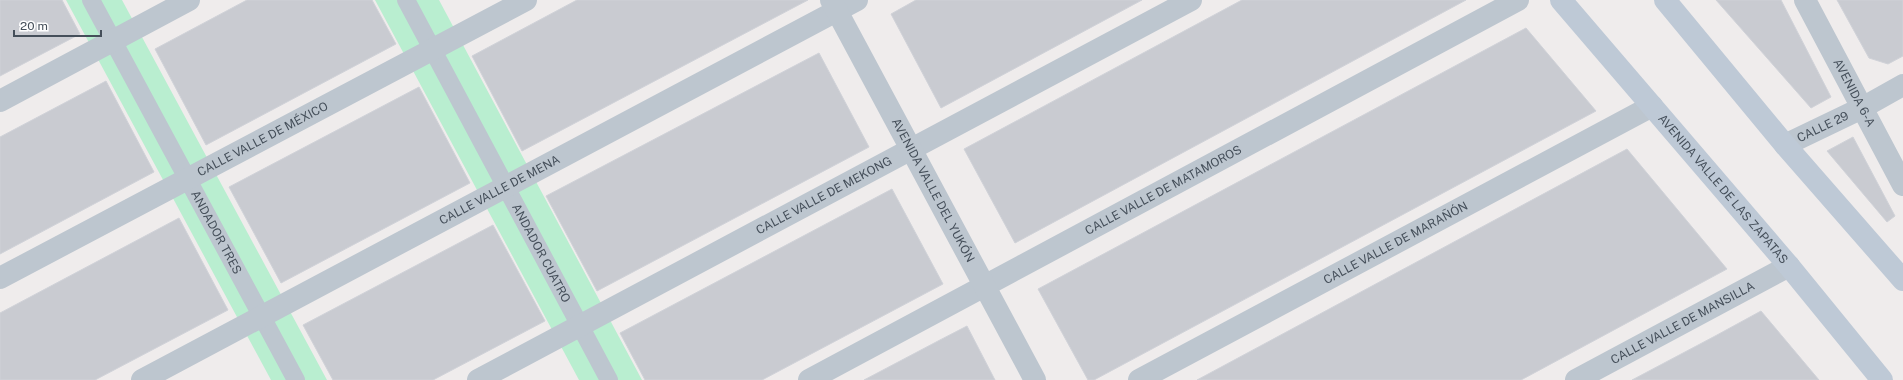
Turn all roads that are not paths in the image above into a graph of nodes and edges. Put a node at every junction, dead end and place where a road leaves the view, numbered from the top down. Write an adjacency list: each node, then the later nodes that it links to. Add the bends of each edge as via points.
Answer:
1 (91, 0): 12 (street, ANDADOR TRES)
2 (189, 0): 12 (street)
3 (406, 0): 13 (street, ANDADOR CUATRO)
4 (526, 0): 13 (street, CALLE VALLE DE MÉXICO)
5 (857, 0): 11 (street, CALLE VALLE DE MENA)
6 (1191, 0): 19 (street, CALLE VALLE DE MEKONG)
7 (1518, 0): 26 (street, CALLE VALLE DE MATAMOROS)
8 (1561, 0): 16 (main road, AVENIDA VALLE DE LAS ZAPATAS)
9 (1664, 0): 18 (main road)
10 (1805, 0): 17 (street, AVENIDA 6-A)
11 (834, 5): 19 (street, AVENIDA VALLE DEL YUKÓN); 22 (street, CALLE VALLE DE MENA)
12 (113, 41): 15 (street); 20 (street, ANDADOR TRES)
13 (432, 50): 20 (street, CALLE VALLE DE MÉXICO); 22 (street, ANDADOR CUATRO)
14 (1903, 85): 17 (street, CALLE 29)
15 (0, 101)
16 (1652, 106): 23 (main road, AVENIDA VALLE DE LAS ZAPATAS); 35 (street, CALLE VALLE DE MARAÑÓN)
17 (1862, 108): 18 (street, CALLE 29); 21 (street, AVENIDA 6-A)
18 (1786, 144): 25 (main road)
19 (911, 150): 26 (street, AVENIDA VALLE DEL YUKÓN); 28 (street, CALLE VALLE DE MEKONG)
20 (188, 179): 24 (street, CALLE VALLE DE MÉXICO); 27 (street, ANDADOR TRES)
21 (1903, 185)
22 (506, 187): 27 (street, CALLE VALLE DE MENA); 28 (street, ANDADOR CUATRO)
23 (1789, 266): 36 (street, CALLE VALLE DE MANSILLA); 37 (main road, AVENIDA VALLE DE LAS ZAPATAS)
24 (0, 278)
25 (1903, 280)
26 (984, 286): 33 (street, CALLE VALLE DE MATAMOROS); 34 (street, AVENIDA VALLE DEL YUKÓN)
27 (262, 316): 29 (street, CALLE VALLE DE MENA); 30 (street, ANDADOR TRES)
28 (580, 326): 31 (street, CALLE VALLE DE MEKONG); 32 (street, ANDADOR CUATRO)
29 (142, 380)
30 (296, 380)
31 (478, 380)
32 (609, 380)
33 (809, 380)
34 (1035, 380)
35 (1139, 380)
36 (1576, 380)
37 (1882, 380)

